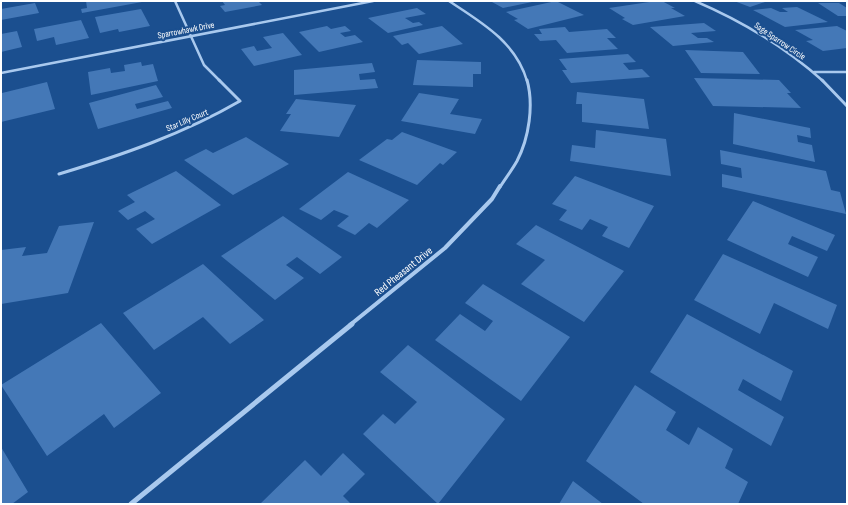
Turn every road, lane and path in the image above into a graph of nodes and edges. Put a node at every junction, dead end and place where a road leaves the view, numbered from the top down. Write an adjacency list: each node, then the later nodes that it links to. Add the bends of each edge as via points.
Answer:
1 (175, 1): 5 (street)
2 (373, 1): 5 (street, Sparrowhawk Drive)
3 (449, 1): 11 (street, Red Pheasant Drive, via 485,24 508,45 524,71 530,92 529,125 517,161 492,199 445,248)
4 (695, 1): 6 (street, Sage Sparrow Circle, via 741,23)
5 (191, 36): 8 (street, Sparrowhawk Drive); 10 (street, Star Lilly Court, via 204,65 240,101 216,116 120,156)
6 (813, 72): 7 (street); 9 (street, Sage Sparrow Circle)
7 (847, 72)
8 (1, 73)
9 (847, 106)
10 (59, 174)
11 (131, 504)

